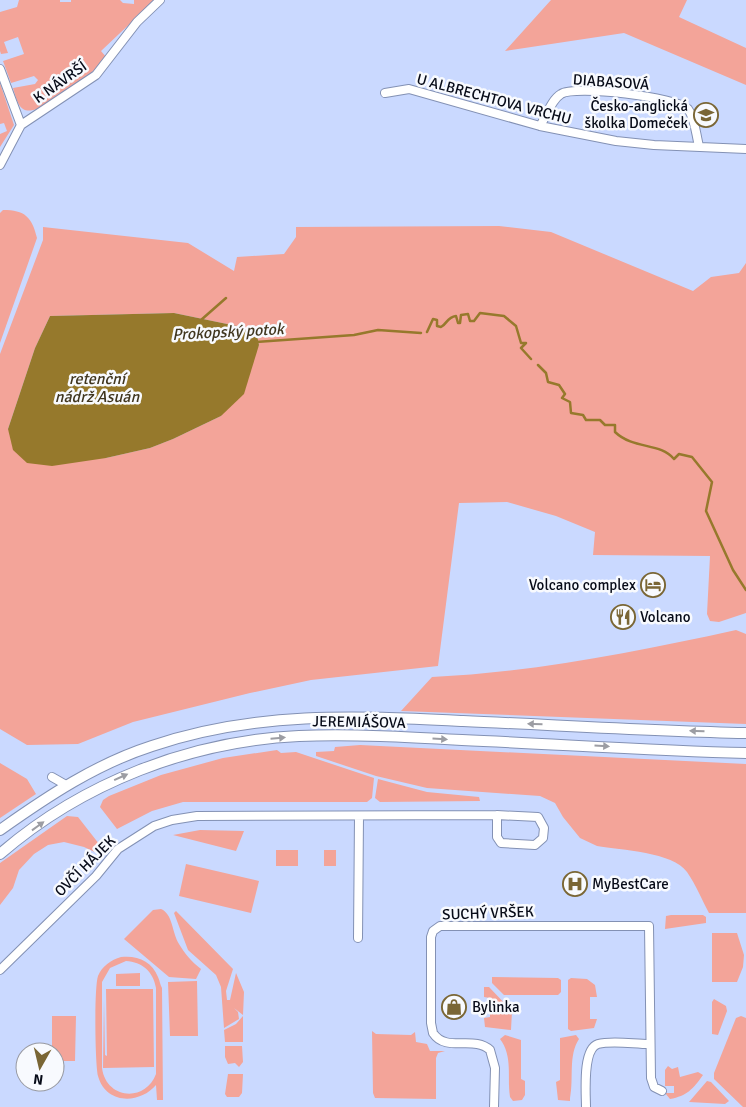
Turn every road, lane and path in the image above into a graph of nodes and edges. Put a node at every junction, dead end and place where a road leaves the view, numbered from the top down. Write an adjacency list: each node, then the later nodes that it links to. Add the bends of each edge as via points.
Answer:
1 (160, 0): 4 (street, K NÁVRŠÍ, via 137,22 96,75)
2 (0, 69): 4 (street)
3 (385, 93): 5 (street, U ALBRECHTOVA VRCHU, via 409,90)
4 (21, 125): 8 (street, K NÁVRŠÍ)
5 (540, 126): 6 (street, U ALBRECHTOVA VRCHU, via 616,141); 6 (street, DIABASOVÁ, via 560,94 569,91 624,94 678,103 686,108)
6 (699, 146): 7 (street, U ALBRECHTOVA VRCHU)
7 (746, 149)
8 (0, 165)
9 (746, 733): 12 (main road, JEREMIÁŠOVA, one-way to 12, via 295,717 229,726 150,746)
10 (746, 753): 16 (main road, JEREMIÁŠOVA, one-way to 10, via 58,811 131,773 205,750 266,739 323,735 393,737)
11 (52, 777): 12 (street)
12 (66, 785): 15 (main road, JEREMIÁŠOVA)
13 (496, 815): 13 (street, OVČÍ HÁJEK, via 538,817 543,824 543,838 535,845 501,843 497,836); 14 (street, OVČÍ HÁJEK)
14 (359, 816): 17 (street); 18 (street, OVČÍ HÁJEK, via 197,816 154,826 118,850 96,876)
15 (0, 830)
16 (0, 854)
17 (358, 938)
18 (0, 970)
19 (649, 1044): 20 (street, SUCHÝ VRŠEK, via 652,1082); 21 (street, SUCHÝ VRŠEK, via 649,926 440,926 431,937 433,1033 445,1042 480,1044 490,1050 495,1068); 22 (street, via 602,1044 592,1048 587,1056)
20 (662, 1091)
21 (494, 1107)
22 (586, 1107)

